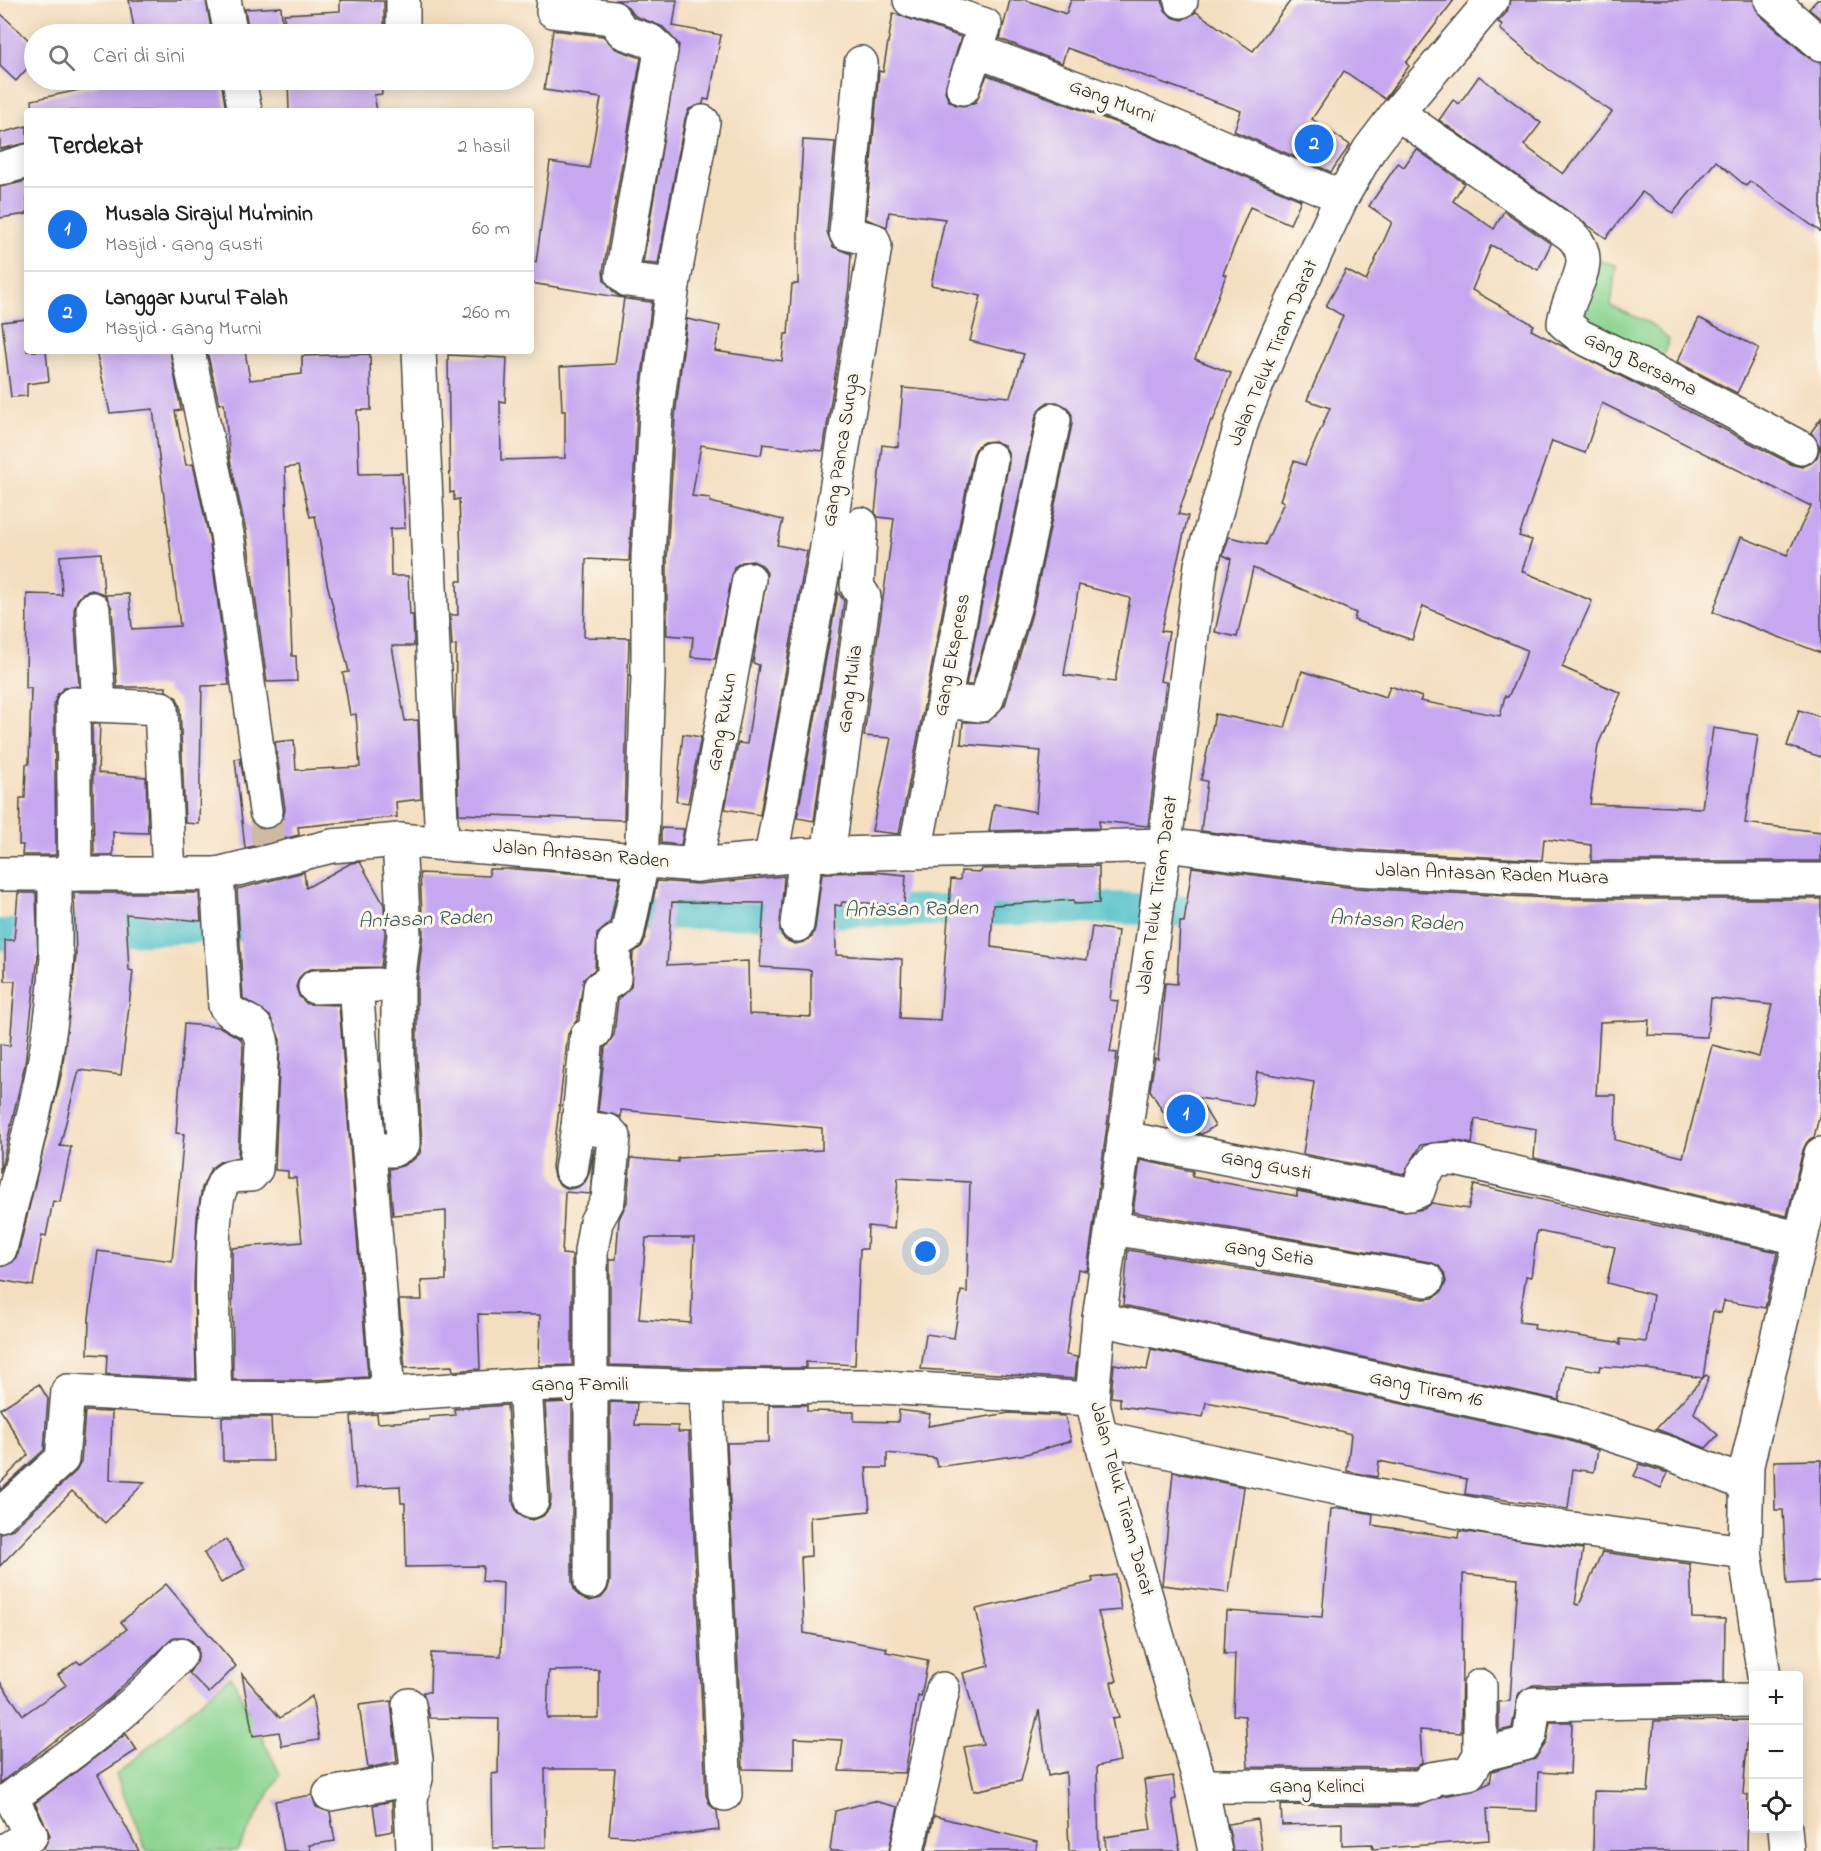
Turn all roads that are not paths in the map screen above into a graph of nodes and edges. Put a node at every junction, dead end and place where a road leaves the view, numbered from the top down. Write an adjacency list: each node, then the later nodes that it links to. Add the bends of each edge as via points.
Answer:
1 (224, 0): 7 (street)
2 (403, 0): 8 (street)
3 (554, 0): 20 (street, via 553,11 613,18 623,32 650,41 661,51 622,274 627,280)
4 (910, 0): 9 (street, Gang Murni)
5 (1492, 0): 15 (street, Jalan Teluk Tiram Darat)
6 (1771, 0): 10 (street)
7 (229, 24)
8 (403, 24)
9 (985, 25): 12 (street); 19 (street, Gang Murni, via 1135,110)
10 (1821, 44)
11 (861, 63): 36 (street, Gang Panca Surya, via 846,233 870,238 875,246 825,559)
12 (963, 88)
13 (241, 90): 14 (street)
14 (244, 108)
15 (1397, 113): 19 (street, Jalan Teluk Tiram Darat, via 1369,150); 24 (street, Gang Bersama, via 1581,245 1585,261 1565,311 1564,323 1569,328)
16 (703, 122): 20 (street)
17 (24, 162): 18 (street)
18 (0, 169)
19 (1342, 197): 33 (street, Jalan Teluk Tiram Darat, via 1243,418 1201,565)
20 (673, 285): 38 (street, via 651,471)
21 (189, 354): 31 (street, via 226,534)
22 (419, 354): 32 (street)
23 (1054, 420): 29 (street, via 1014,608 987,699 981,705)
24 (1801, 448)
25 (991, 459): 29 (street, Gang Ekspress)
26 (861, 524): 37 (street, Gang Mulia, via 857,586 864,597)
27 (749, 579): 39 (street, Gang Rukun)
28 (93, 609): 30 (street)
29 (945, 701): 35 (street, Gang Ekspress)
30 (99, 705): 41 (street, via 160,708); 42 (street, via 73,704)
31 (266, 811)
32 (442, 842): 34 (street, Jalan Antasan Raden); 38 (street, Jalan Antasan Raden)
33 (1165, 845): 35 (street, Jalan Antasan Raden); 44 (street, Jalan Antasan Raden Muara, via 1356,869 1569,880); 50 (street, Jalan Teluk Tiram Darat)
34 (399, 846): 43 (street, Jalan Antasan Raden, via 332,846 269,854); 46 (street, via 404,935)
35 (915, 852): 37 (street, Jalan Antasan Raden)
36 (771, 857): 37 (street, Jalan Antasan Raden); 39 (street, Jalan Antasan Raden)
37 (812, 860): 45 (street, Gang Mulia)
38 (641, 864): 39 (street, Jalan Antasan Raden); 49 (street, via 630,926 626,937 614,943 614,979 600,988 596,1030 587,1036)
39 (696, 866)
40 (0, 874): 42 (street, Jalan Antasan Raden)
41 (169, 875): 42 (street, Jalan Antasan Raden); 43 (street, Jalan Antasan Raden)
42 (62, 877): 56 (street, via 50,1043)
43 (217, 877): 63 (street, via 225,1006 256,1025 262,1044 256,1169 251,1175 225,1181 219,1197 212,1296)
44 (1821, 880)
45 (798, 921)
46 (398, 984): 47 (street); 51 (street, via 403,1144 393,1150)
47 (356, 986): 48 (street); 51 (street)
48 (315, 987)
49 (578, 1127): 53 (street); 59 (street, via 608,1131 614,1137 608,1200 596,1222 591,1251)
50 (1124, 1138): 54 (street, Jalan Teluk Tiram Darat); 55 (street, Gang Gusti, via 1409,1194 1418,1191 1424,1173 1435,1160 1455,1159)
51 (369, 1150): 62 (street)
52 (1821, 1154): 55 (street)
53 (571, 1170)
54 (1112, 1228): 57 (street, Gang Setia); 58 (street, Jalan Teluk Tiram Darat)
55 (1799, 1238): 66 (street, via 1747,1465)
56 (0, 1250)
57 (1427, 1280)
58 (1099, 1319): 64 (street, Jalan Teluk Tiram Darat); 66 (street, Gang Tiram 16, via 1569,1421 1671,1454)
59 (589, 1383): 60 (street, Gang Famili); 61 (street, Gang Famili); 70 (street)
60 (525, 1384): 62 (street, Gang Famili); 67 (street)
61 (706, 1387): 64 (street, Gang Famili, via 863,1386); 81 (street)
62 (388, 1394): 63 (street, Gang Famili, via 317,1399)
63 (215, 1398): 68 (street, Gang Famili, via 68,1391 62,1459)
64 (1092, 1399): 65 (street, Jalan Teluk Tiram Darat)
65 (1100, 1437): 69 (street, via 1497,1519); 79 (street, Jalan Teluk Tiram Darat)
66 (1746, 1484): 69 (street)
67 (532, 1501)
68 (0, 1515)
69 (1745, 1552): 72 (street)
70 (591, 1582)
71 (180, 1656): 83 (street, via 139,1699 11,1798 31,1835)
72 (1763, 1671)
73 (1480, 1686): 77 (street)
74 (944, 1689): 85 (street)
75 (1749, 1700): 77 (street, via 1534,1704 1530,1734 1524,1744)
76 (409, 1705): 78 (street)
77 (1480, 1755): 79 (street, Gang Kelinci, via 1469,1773 1430,1779 1420,1787)
78 (416, 1778): 80 (street); 84 (street, via 411,1799)
79 (1201, 1786): 86 (street, Jalan Teluk Tiram Darat)
80 (330, 1794)
81 (725, 1794)
82 (1785, 1833): 87 (street)
83 (4, 1851)
84 (413, 1851)
85 (907, 1851)
86 (1215, 1851)
87 (1787, 1851)

